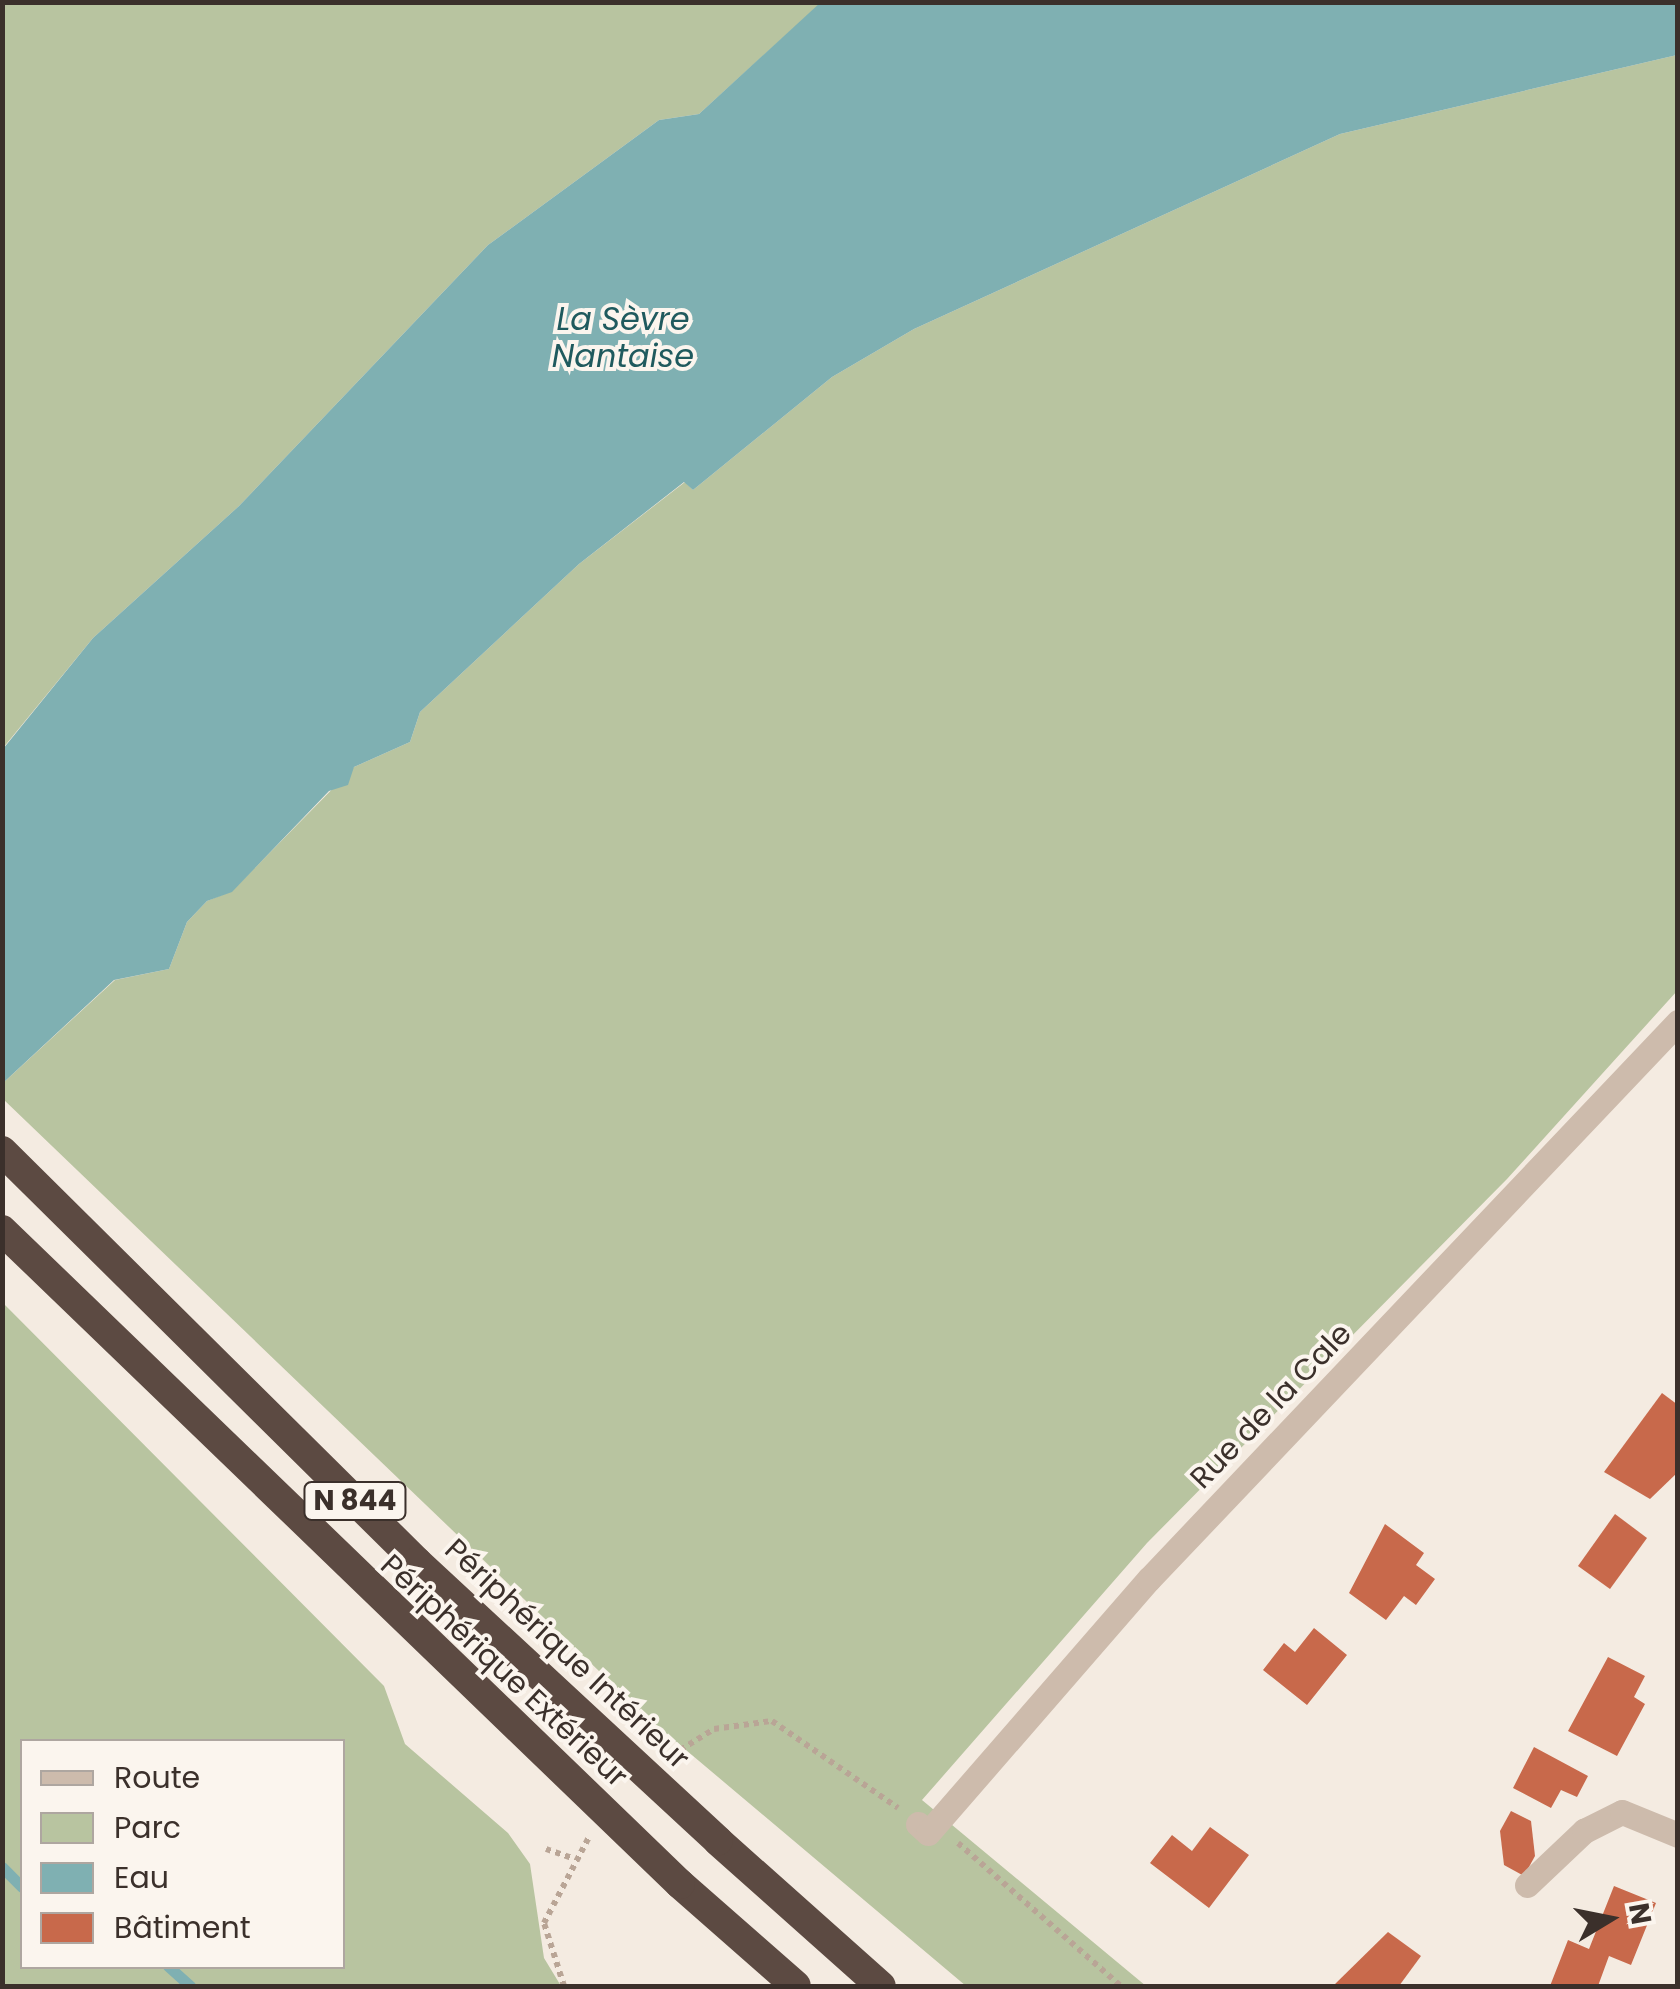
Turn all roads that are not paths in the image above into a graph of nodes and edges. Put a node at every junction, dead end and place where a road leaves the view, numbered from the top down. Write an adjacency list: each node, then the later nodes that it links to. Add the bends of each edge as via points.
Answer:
1 (1678, 1022): 4 (street, Rue de la Cale, via 1149,1579)
2 (2, 1151): 8 (highway, Périphérique Intérieur / N 844, bridge, via 417,1562)
3 (2, 1230): 7 (highway, Périphérique Extérieur / N 844, bridge, via 680,1884)
4 (923, 1829)
5 (1678, 1835): 6 (street, via 1622,1812 1584,1831)
6 (1527, 1885)
7 (796, 1986)
8 (881, 1986)

